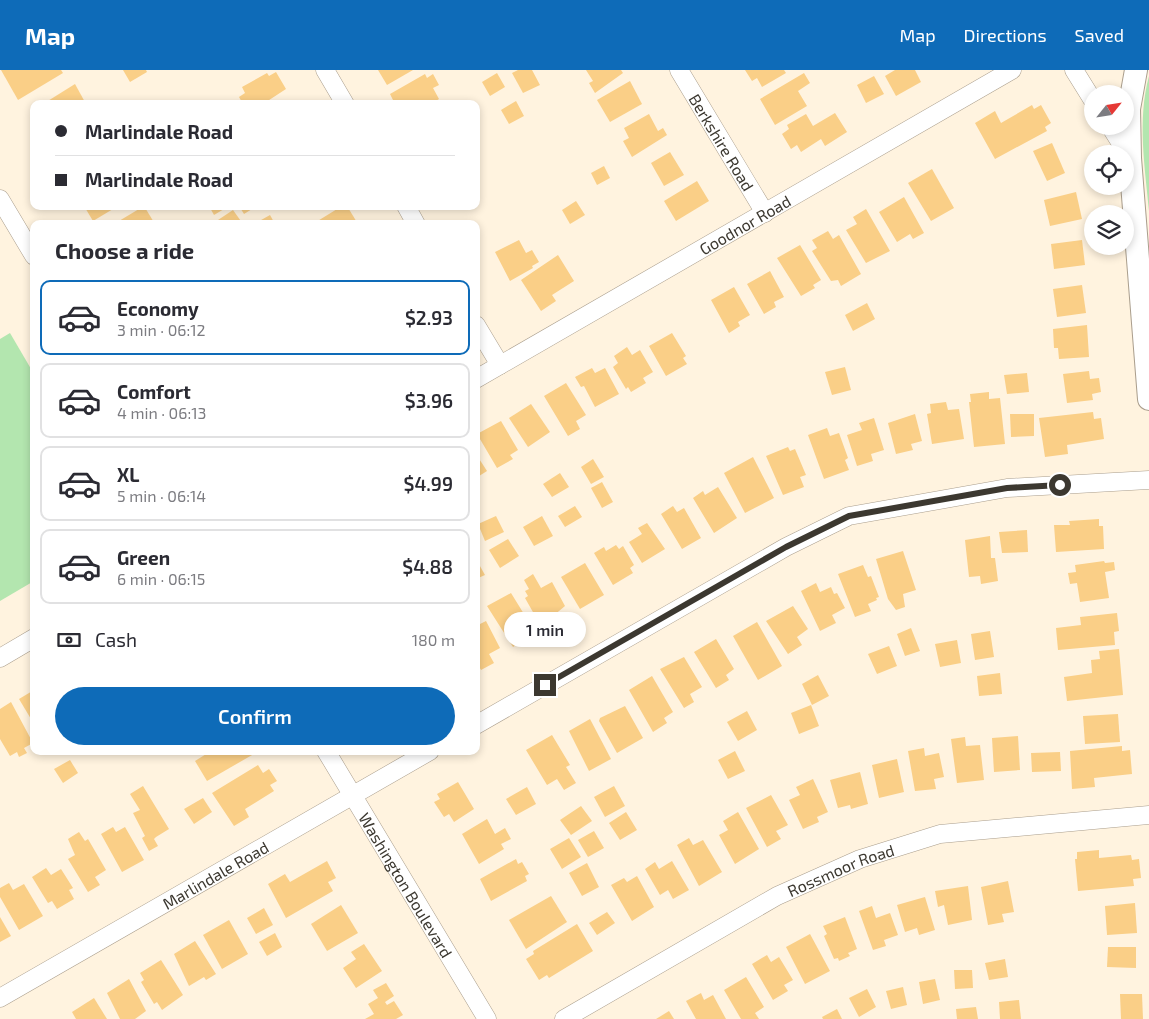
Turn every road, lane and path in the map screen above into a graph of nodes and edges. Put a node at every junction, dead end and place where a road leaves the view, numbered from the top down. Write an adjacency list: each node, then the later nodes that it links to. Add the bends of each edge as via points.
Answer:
1 (325, 70): 7 (street)
2 (679, 70): 11 (street, Berkshire Road)
3 (1012, 70): 11 (street, Goodnor Road)
4 (1074, 70): 6 (street)
5 (1136, 70): 8 (street, via 1130,109)
6 (1084, 86)
7 (343, 100)
8 (1130, 145)
9 (1133, 195): 16 (street)
10 (0, 199): 12 (street)
11 (765, 213): 14 (street, Goodnor Road)
12 (30, 249)
13 (480, 331): 14 (street)
14 (500, 365): 15 (street, Goodnor Road)
15 (480, 377)
16 (1149, 399)
17 (1149, 480): 20 (street, via 1007,488 849,516 786,547)
18 (30, 640): 19 (street)
19 (0, 658)
20 (480, 723)
21 (328, 755): 23 (street, Washington Boulevard)
22 (423, 755): 23 (street, Marlindale Road)
23 (353, 796): 25 (street, Marlindale Road); 26 (street, Washington Boulevard)
24 (1149, 815): 27 (street, Rossmoor Road, via 940,834 860,859 777,896)
25 (0, 998)
26 (487, 1019)
27 (564, 1019)

